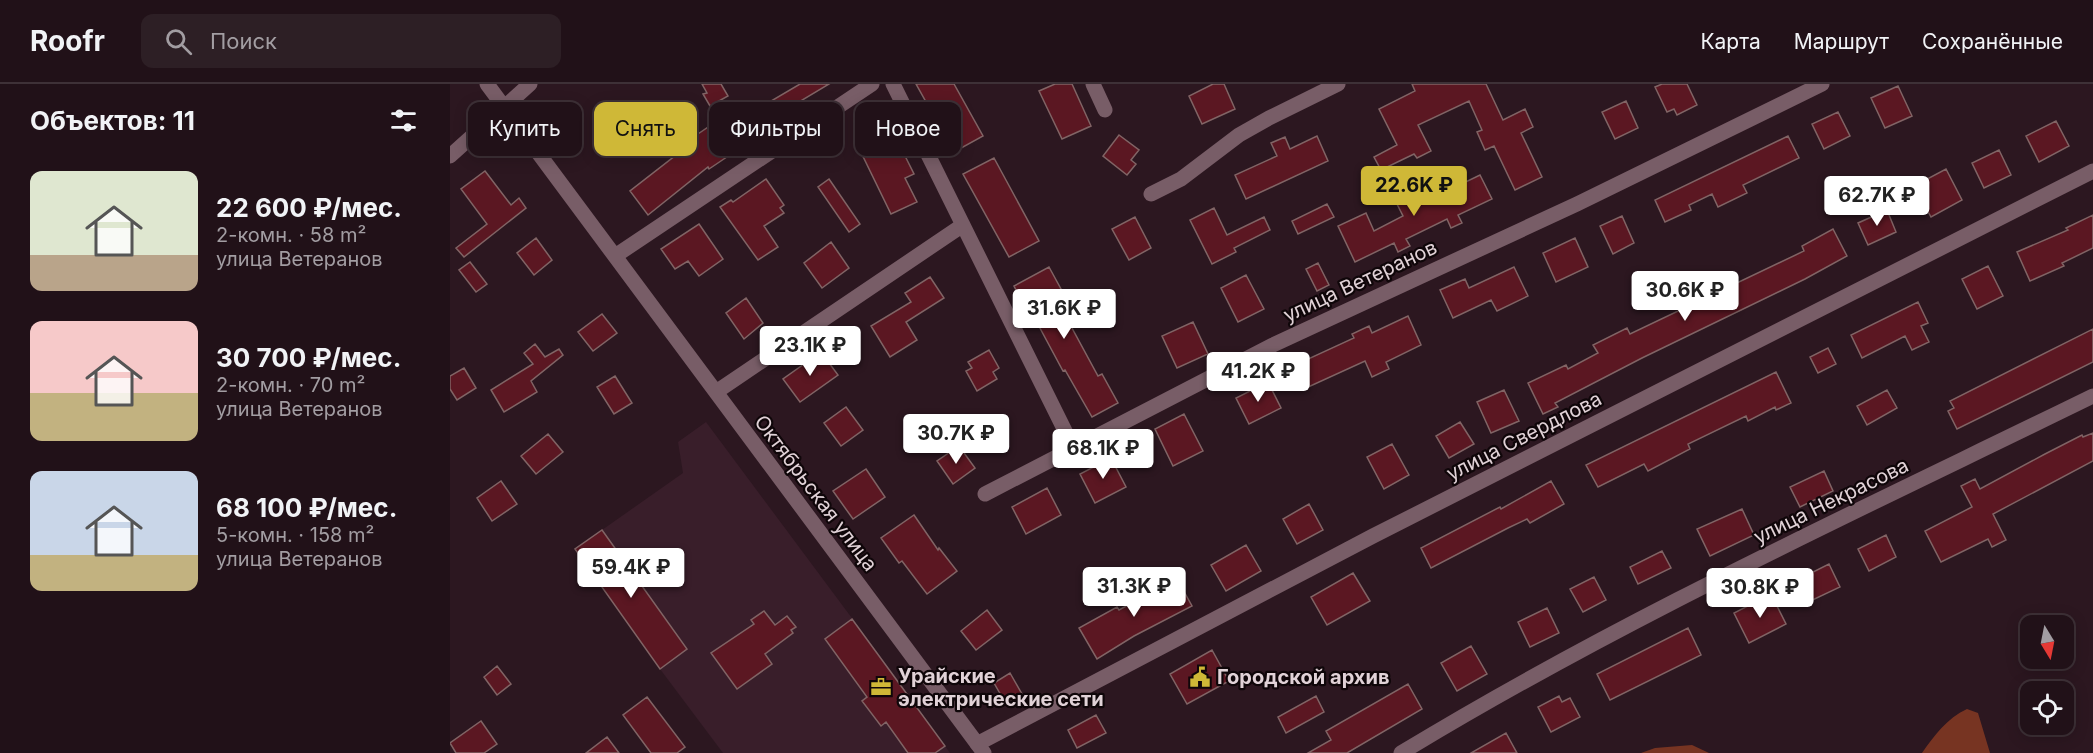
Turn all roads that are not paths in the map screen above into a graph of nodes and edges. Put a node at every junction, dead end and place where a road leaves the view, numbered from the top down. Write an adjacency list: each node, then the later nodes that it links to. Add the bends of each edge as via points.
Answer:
1 (487, 84): 8 (street, Октябрьская улица)
2 (530, 84): 9 (street)
3 (872, 84): 17 (street)
4 (893, 84): 16 (street)
5 (1094, 84): 10 (street)
6 (1338, 84): 15 (street, via 1239,135 1181,179)
7 (1822, 84): 20 (street, улица Ветеранов, via 1577,204 1263,349)
8 (500, 102)
9 (510, 102)
10 (1105, 110)
11 (468, 141): 12 (street)
12 (450, 156)
13 (541, 156): 17 (street, Октябрьская улица)
14 (2093, 171): 22 (street, улица Свердлова, via 1373,536)
15 (1151, 194)
16 (963, 225): 18 (street); 20 (street)
17 (615, 256): 18 (street, Октябрьская улица)
18 (716, 392): 22 (street, Октябрьская улица)
19 (2093, 396): 23 (street, улица Некрасова, via 1645,615 1483,703)
20 (1073, 447): 21 (street, улица Ветеранов)
21 (985, 494)
22 (980, 748)
23 (1401, 753)

